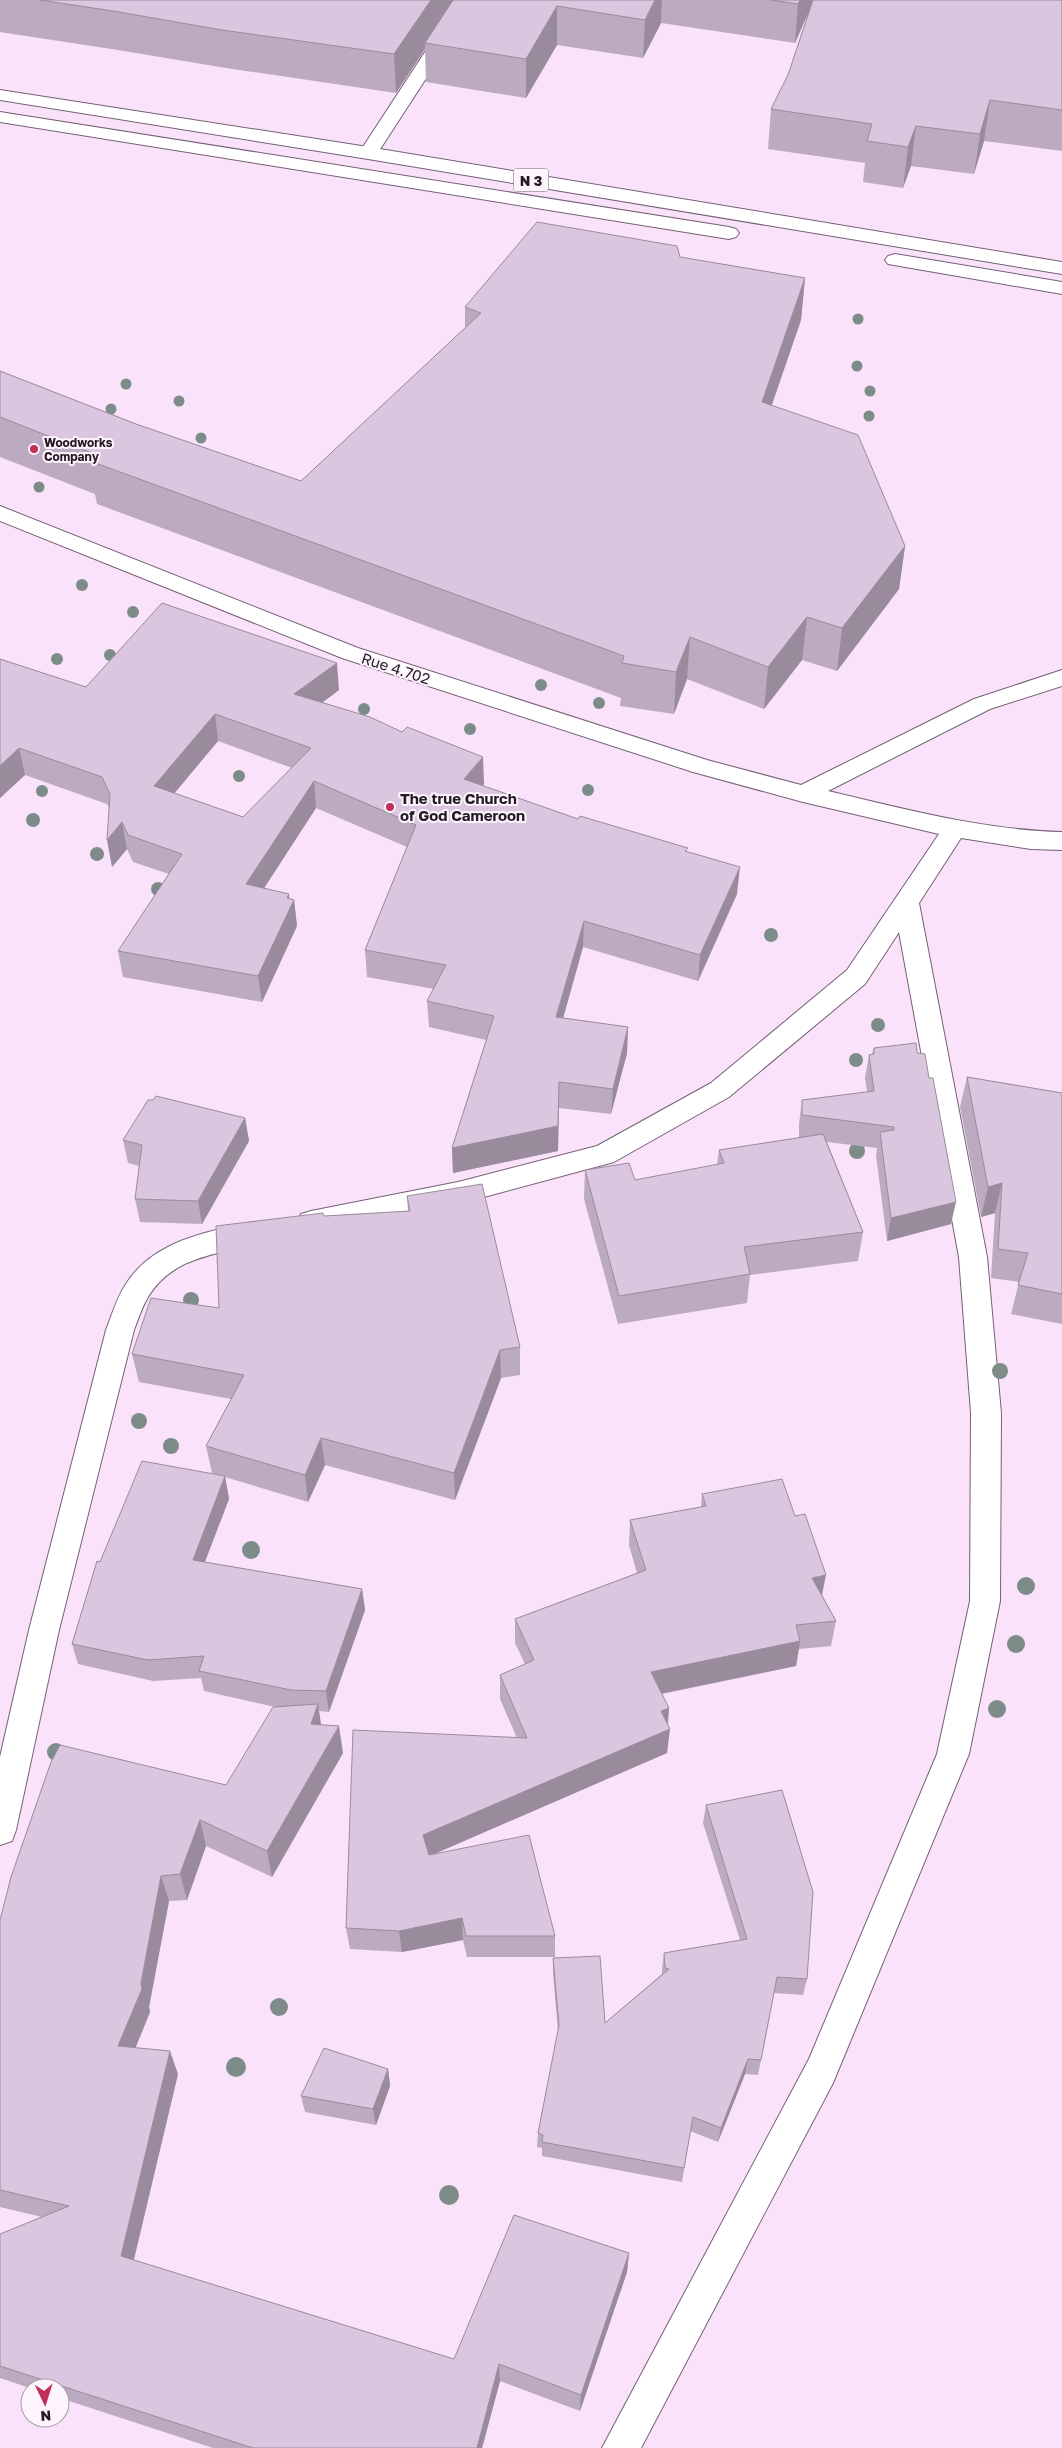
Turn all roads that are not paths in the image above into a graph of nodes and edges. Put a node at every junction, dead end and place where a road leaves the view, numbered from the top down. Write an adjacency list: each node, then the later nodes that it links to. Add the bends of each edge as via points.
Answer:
1 (468, 0): 6 (main road)
2 (0, 95): 3 (main road, N 3)
3 (66, 106): 5 (main road); 6 (main road, N 3)
4 (0, 117): 5 (main road, N 3)
5 (54, 125): 7 (main road, N 3)
6 (368, 152): 9 (main road, N 3)
7 (743, 235)
8 (879, 257): 10 (main road)
9 (1062, 268)
10 (1062, 288)
11 (0, 514): 13 (main road, Rue 4.702, via 350,653 701,766)
12 (1062, 678): 13 (main road, via 982,704)
13 (803, 794): 14 (main road, Rue 4.702)
14 (955, 829): 15 (main road, Rue 4.702); 16 (main road)
15 (1062, 842)
16 (906, 902): 17 (main road, via 856,978 720,1090 604,1155 458,1193 210,1242 162,1262 136,1291 120,1330 47,1620); 18 (main road, via 974,1257 986,1413 985,1601 953,1754 821,2071)
17 (0, 1830)
18 (621, 2448)

